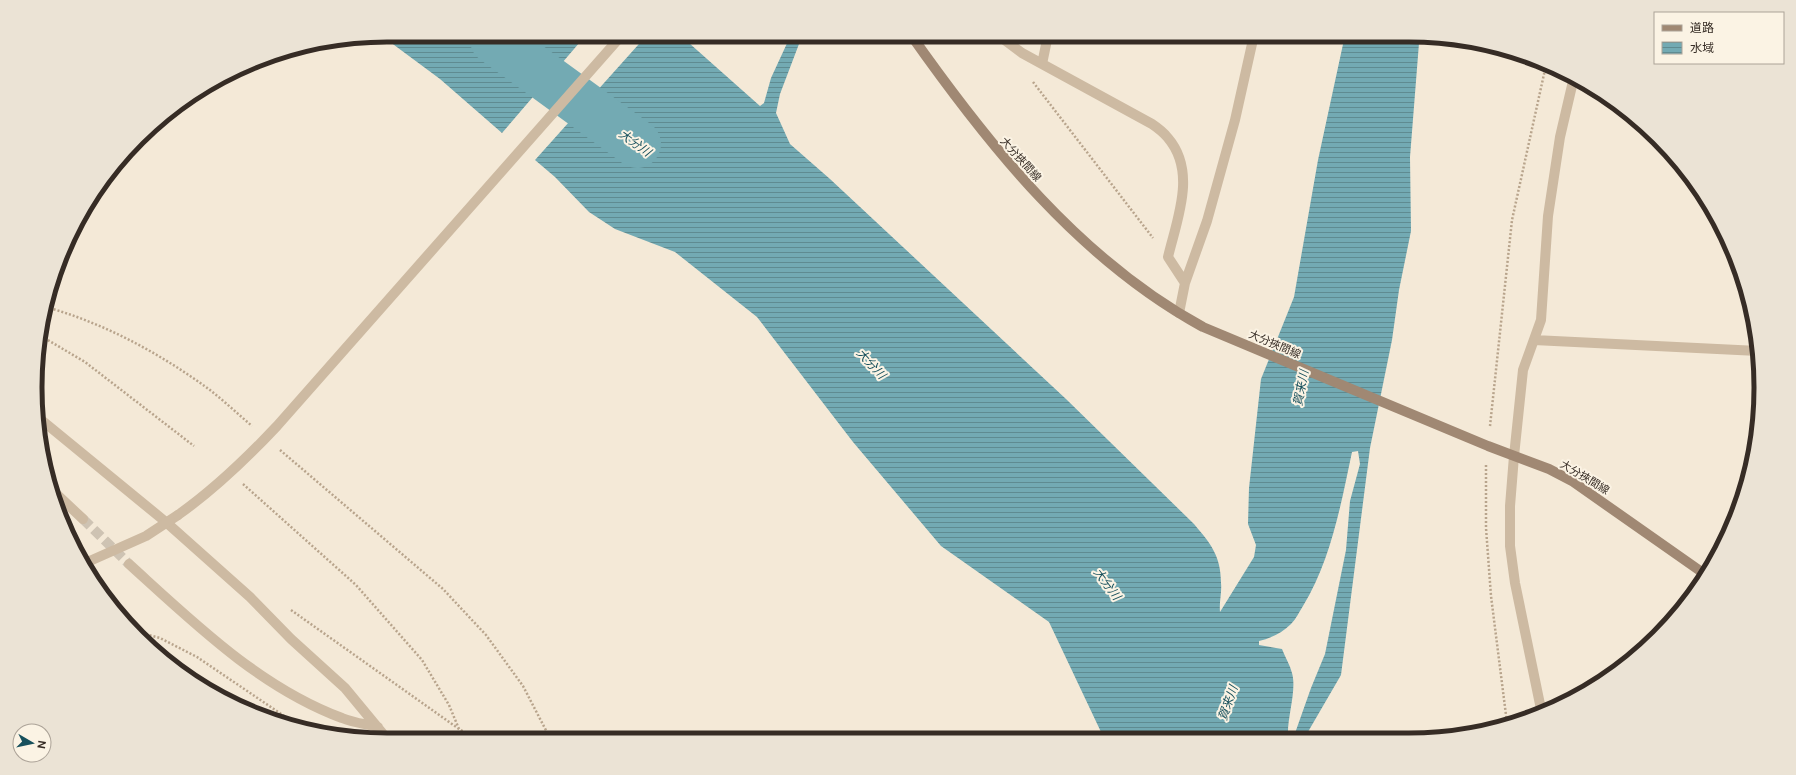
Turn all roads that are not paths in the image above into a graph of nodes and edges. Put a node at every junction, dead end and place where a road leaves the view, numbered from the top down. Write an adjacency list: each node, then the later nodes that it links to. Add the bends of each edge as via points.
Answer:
1 (616, 42): 16 (street, bridge, via 272,431 198,502)
2 (916, 42): 9 (main road, 大分挾間線, via 975,123 1035,192 1091,247 1142,288)
3 (1007, 42): 6 (street)
4 (1047, 42): 6 (street)
5 (1252, 42): 8 (street, via 1235,120 1207,221)
6 (1042, 64): 8 (street, via 1152,124 1168,137 1183,168 1184,188 1168,257)
7 (1572, 84): 10 (street, via 1552,188 1541,320)
8 (1185, 283): 9 (street)
9 (1179, 313): 13 (main road, 大分挾間線, via 1203,326)
10 (1534, 340): 11 (street); 13 (street, via 1523,370)
11 (1752, 351)
12 (44, 423): 16 (street)
13 (1514, 456): 19 (main road, 大分挾間線, via 1572,481); 20 (street, via 1510,546)
14 (59, 497): 15 (street)
15 (83, 519)
16 (167, 523): 17 (street, via 139,539); 21 (street, via 250,597 345,688)
17 (89, 561)
18 (129, 564): 21 (street, via 225,648 283,690 344,719)
19 (1701, 571)
20 (1541, 707)
21 (378, 727): 22 (street)
22 (382, 733)

